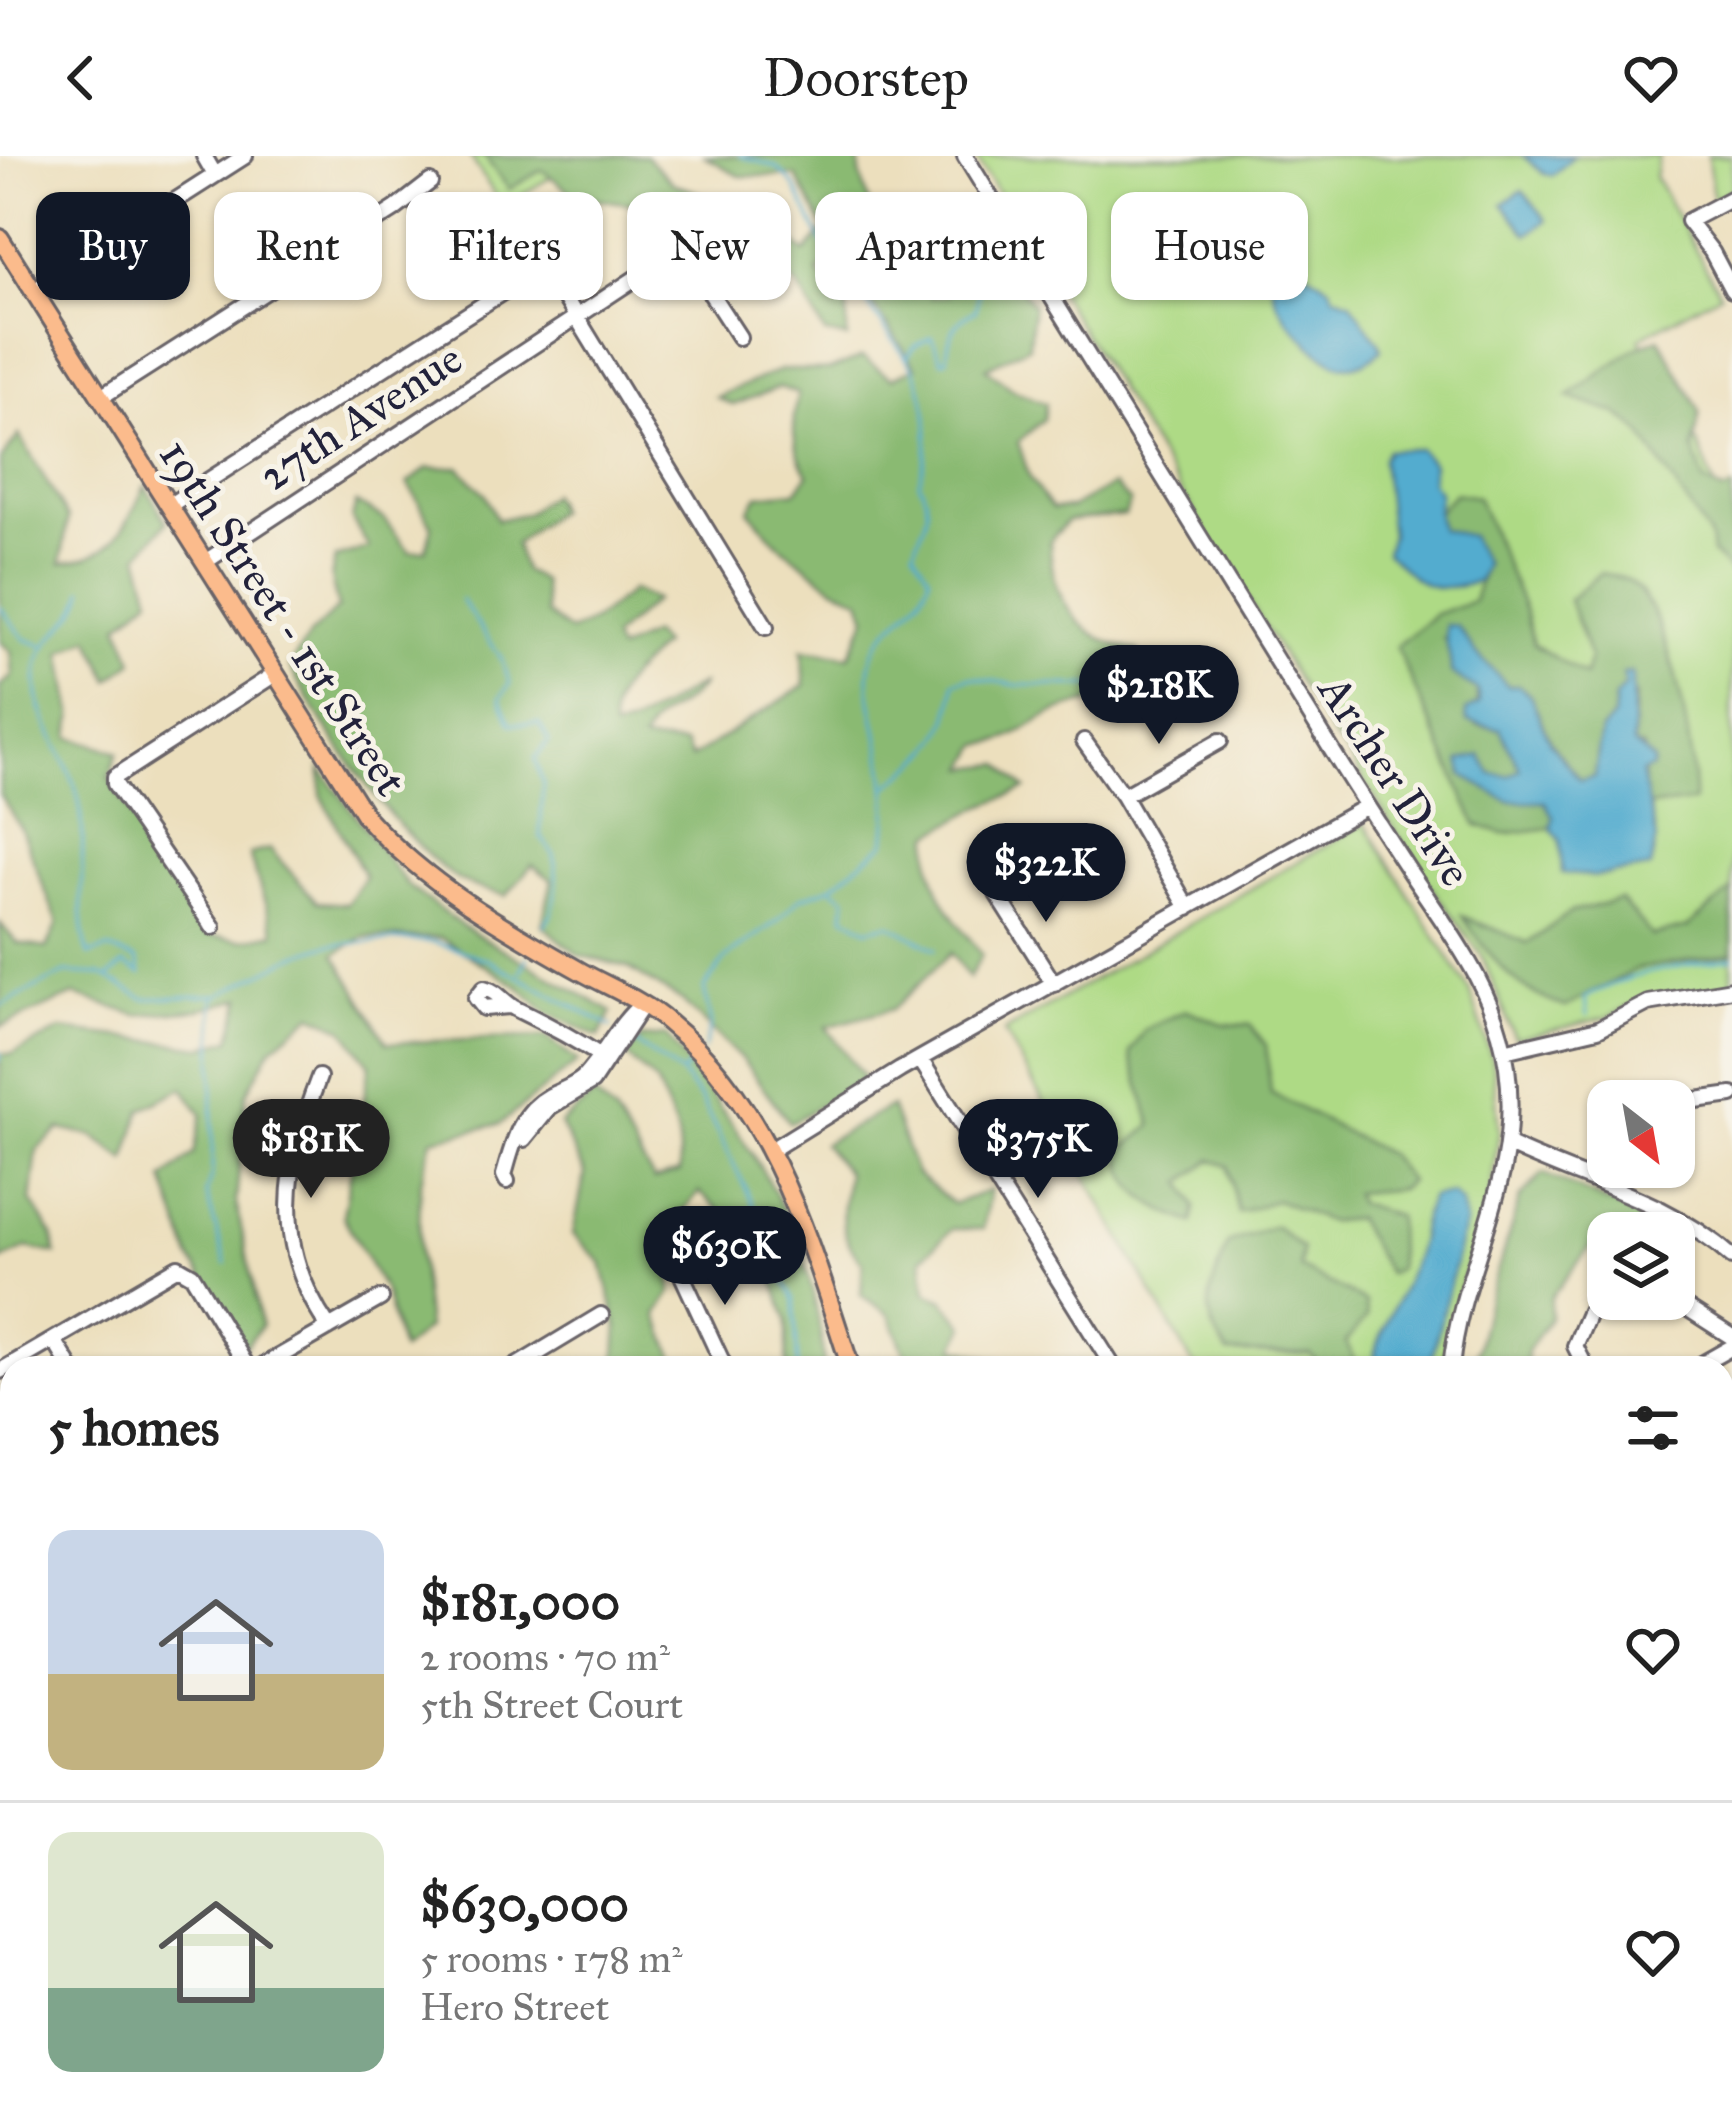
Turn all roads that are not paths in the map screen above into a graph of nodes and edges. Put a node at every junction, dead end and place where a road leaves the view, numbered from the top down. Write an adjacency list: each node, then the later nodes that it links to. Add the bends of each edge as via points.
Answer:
1 (204, 156): 4 (street)
2 (245, 156): 4 (street)
3 (965, 156): 20 (street, Archer Drive)
4 (215, 175): 9 (street)
5 (430, 182): 12 (street)
6 (1732, 198): 8 (street, via 1688,220)
7 (0, 238): 9 (main road, 19th Street - 1st Street)
8 (1732, 290)
9 (34, 291): 12 (main road, 19th Street - 1st Street)
10 (576, 319): 11 (street, 27th Avenue, via 676,255 693,266); 13 (street, via 542,267); 14 (street, 27th Avenue); 15 (street)
11 (740, 337)
12 (101, 397): 13 (main road, 19th Street - 1st Street)
13 (170, 505): 14 (main road, 19th Street - 1st Street)
14 (205, 562): 16 (main road, 19th Street - 1st Street)
15 (766, 627)
16 (275, 674): 23 (street, via 114,780); 26 (main road, 19th Street - 1st Street, via 365,817 401,853 504,928)
17 (1084, 741): 19 (street)
18 (1220, 741): 19 (street)
19 (1123, 796): 22 (street)
20 (1367, 806): 22 (street); 28 (street, Archer Drive, via 1474,968)
21 (997, 894): 24 (street)
22 (1188, 908): 24 (street)
23 (213, 927)
24 (1054, 984): 30 (street)
25 (1732, 989): 28 (street, via 1648,1003 1598,1029)
26 (642, 1004): 29 (street); 35 (main road, 19th Street - 1st Street, via 700,1053)
27 (509, 1006): 29 (street)
28 (1504, 1052): 34 (street, Archer Drive)
29 (603, 1058): 29 (street, via 529,1113 515,1135 507,1181 536,1120 583,1090)
30 (920, 1059): 35 (street); 54 (street)
31 (319, 1077): 44 (street, via 297,1132 286,1203 293,1245)
32 (1732, 1095): 33 (street)
33 (1695, 1100)
34 (1509, 1145): 36 (street); 55 (street, Archer Drive)
35 (771, 1150): 53 (main road, 19th Street - 1st Street)
36 (1587, 1175)
37 (1618, 1188): 38 (street)
38 (1732, 1257)
39 (679, 1269): 52 (street)
40 (381, 1298): 44 (street)
41 (1695, 1313): 45 (street)
42 (601, 1316): 51 (street)
43 (1587, 1316): 56 (street, via 1575,1346)
44 (329, 1328): 50 (street)
45 (1732, 1337)
46 (54, 1340): 47 (street); 48 (street); 49 (street, via 183,1268)
47 (26, 1356)
48 (64, 1356)
49 (241, 1356)
50 (280, 1356)
51 (533, 1356)
52 (719, 1356)
53 (847, 1356)
54 (1106, 1356)
55 (1452, 1356)
56 (1580, 1356)

